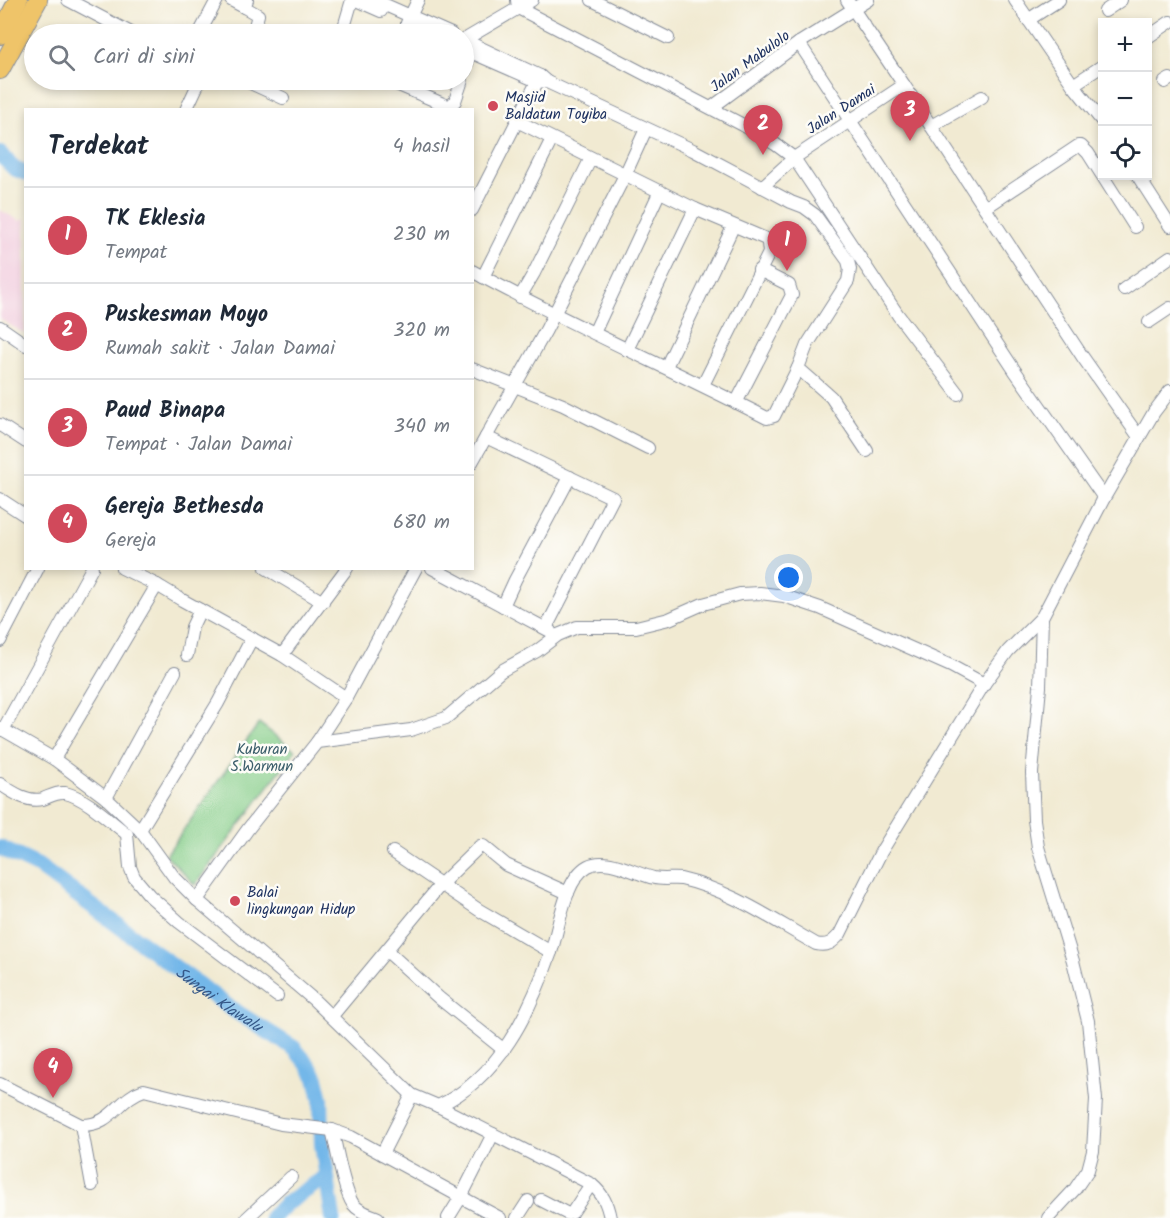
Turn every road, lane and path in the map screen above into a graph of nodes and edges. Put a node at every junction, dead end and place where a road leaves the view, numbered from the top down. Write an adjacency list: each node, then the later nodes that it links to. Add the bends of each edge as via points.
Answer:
1 (38, 0): 22 (highway)
2 (68, 0): 23 (street)
3 (217, 0): 24 (street)
4 (231, 0): 15 (street)
5 (354, 0): 19 (street); 26 (street)
6 (374, 0): 19 (street)
7 (418, 0): 19 (street)
8 (532, 0): 16 (street)
9 (592, 0): 33 (street)
10 (868, 0): 17 (street, Jalan Mabulolo)
11 (1015, 0): 20 (street)
12 (1059, 0): 20 (street)
13 (1121, 0): 18 (street)
14 (14, 1): 32 (highway)
15 (246, 3): 25 (street, via 258,15)
16 (518, 4): 30 (street); 49 (street)
17 (850, 5): 34 (street, Jalan Mabulolo); 40 (street)
18 (1105, 11)
19 (409, 20): 27 (street); 28 (street)
20 (1028, 20): 41 (street)
21 (1170, 22): 31 (street)
22 (25, 24)
23 (114, 24)
24 (204, 24)
25 (256, 24)
26 (346, 24)
27 (415, 24)
28 (421, 24)
29 (24, 26): 38 (highway)
30 (474, 33)
31 (1152, 34)
32 (0, 35)
33 (668, 38)
34 (799, 43): 49 (street, Jalan Mabulolo); 51 (street)
35 (474, 45): 39 (street)
36 (474, 54): 39 (street)
37 (1098, 69): 41 (street)
38 (0, 70)
39 (541, 80): 52 (street); 54 (street)
40 (904, 85): 51 (street, Jalan Damai); 53 (street)
41 (1073, 85): 50 (street)
42 (195, 90): 48 (street)
43 (266, 90): 47 (street)
44 (410, 90): 45 (street, via 450,107)
45 (459, 90)
46 (981, 97): 53 (street)
47 (283, 98)
48 (187, 108)
49 (711, 108): 57 (street)
50 (1098, 116)
51 (850, 121): 57 (street, Jalan Damai); 97 (street, via 1008,361)
52 (517, 122): 55 (street); 63 (street)
53 (931, 126): 62 (street)
54 (646, 129): 58 (street); 60 (street)
55 (552, 139): 56 (street); 71 (street)
56 (591, 158): 58 (street); 73 (street)
57 (794, 158): 60 (street, Jalan Damai); 69 (street)
58 (625, 175): 61 (street); 75 (street)
59 (1141, 180): 65 (street)
60 (762, 187): 69 (street, via 815,215 848,261)
61 (660, 191): 64 (street); 78 (street)
62 (982, 204): 67 (street, via 1081,146); 90 (street)
63 (474, 206)
64 (695, 209): 66 (street); 80 (street)
65 (1170, 226)
66 (733, 227): 70 (street, via 768,243 769,253); 81 (street)
67 (1135, 227)
68 (1170, 257): 72 (street)
69 (856, 264): 82 (street, via 807,345); 87 (street)
70 (759, 270): 85 (street); 88 (street, via 789,285 792,295)
71 (478, 274): 73 (street)
72 (1124, 289)
73 (520, 297): 75 (street)
74 (1170, 308): 76 (street)
75 (554, 314): 78 (street); 84 (street)
76 (1149, 322)
77 (0, 327): 79 (street)
78 (594, 333): 80 (street)
79 (24, 344)
80 (627, 350): 81 (street)
81 (666, 367): 85 (street)
82 (798, 368): 88 (street, via 771,417); 94 (street, via 831,397)
83 (474, 370): 84 (street)
84 (515, 384): 92 (street); 93 (street)
85 (703, 385): 88 (street)
86 (1170, 391): 90 (street)
87 (958, 394)
88 (736, 403)
89 (0, 425): 91 (street)
90 (1139, 437): 97 (street)
91 (24, 441)
92 (480, 441): 95 (street); 96 (street)
93 (648, 448)
94 (867, 451)
95 (474, 457)
96 (570, 477): 109 (street); 112 (street, via 613,498)
97 (1104, 498): 111 (street)
98 (1, 501): 99 (street)
99 (24, 515)
100 (37, 570): 115 (street)
101 (91, 570): 121 (street)
102 (126, 570): 107 (street)
103 (269, 570): 108 (street)
104 (346, 570): 108 (street)
105 (415, 570): 120 (street)
106 (436, 570): 109 (street)
107 (157, 585): 110 (street); 123 (street)
108 (322, 602): 117 (street)
109 (503, 606): 112 (street)
110 (200, 610): 114 (street); 116 (street)
111 (1042, 617): 119 (street, via 1008,651); 155 (street, via 1032,772 1034,820 1038,847 1088,1021 1096,1098 1088,1170)
112 (546, 628): 113 (street)
113 (558, 635): 119 (street, via 577,627 636,627 669,619 703,604 760,593 820,608); 122 (street, via 501,671 446,718 411,730)
114 (252, 638): 117 (street); 126 (street, via 218,703)
115 (0, 641)
116 (187, 655)
117 (282, 655): 120 (street)
118 (175, 672): 125 (street)
119 (984, 684): 129 (street, via 881,852 840,934 830,944 816,944 730,896 679,879 655,878 609,864 588,866)
120 (346, 698): 122 (street)
121 (2, 729): 123 (street)
122 (317, 742): 130 (street)
123 (54, 759): 125 (street)
124 (0, 784): 133 (street, via 31,799 68,794 127,834 134,877 150,896)
125 (106, 798): 126 (street)
126 (140, 830): 130 (street)
127 (393, 852): 128 (street)
128 (442, 883): 129 (street, via 483,846 506,865); 131 (street); 132 (street, via 479,910)
129 (568, 893): 132 (street)
130 (196, 900): 134 (street)
131 (387, 951): 134 (street); 135 (street)
132 (551, 952): 135 (street, via 519,1028)
133 (277, 996)
134 (332, 1016): 137 (street)
135 (504, 1050): 138 (street, via 465,1090)
136 (0, 1084): 139 (street)
137 (412, 1095): 138 (street); 142 (street)
138 (438, 1106): 141 (street)
139 (81, 1125): 140 (street, via 95,1125 144,1090 281,1124); 145 (street)
140 (327, 1130): 142 (street, via 351,1137); 150 (street, via 348,1194 361,1211)
141 (493, 1134): 144 (street); 146 (street)
142 (382, 1154): 146 (street)
143 (291, 1177): 149 (street)
144 (591, 1184): 147 (street, via 572,1214); 154 (street, via 601,1192)
145 (92, 1185)
146 (461, 1197): 151 (street); 152 (street)
147 (541, 1200)
148 (528, 1201): 153 (street)
149 (247, 1218)
150 (378, 1218)
151 (448, 1218)
152 (500, 1218)
153 (517, 1218)
154 (610, 1218)
155 (1048, 1218)

